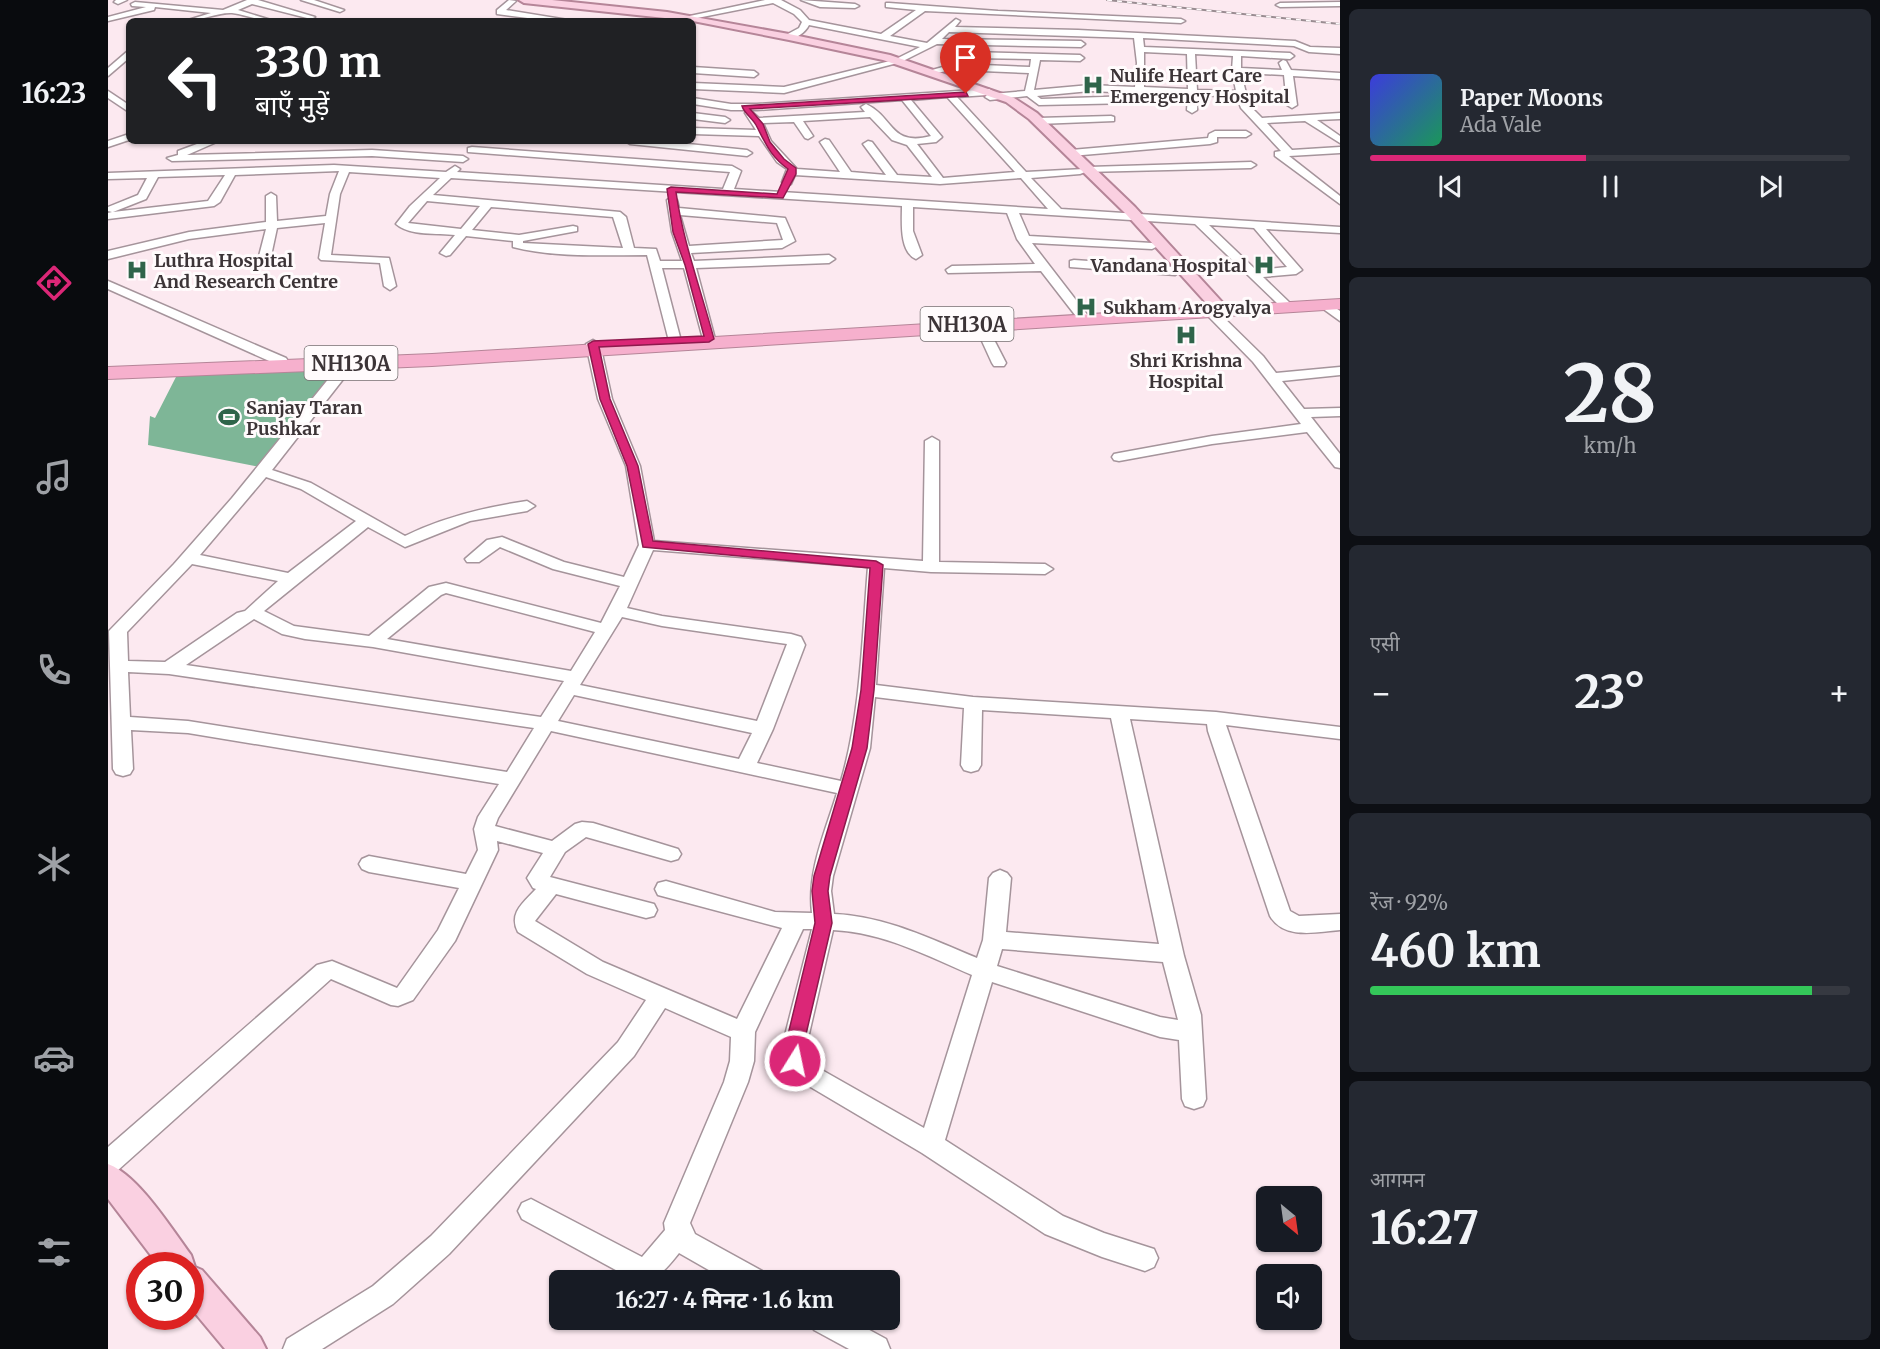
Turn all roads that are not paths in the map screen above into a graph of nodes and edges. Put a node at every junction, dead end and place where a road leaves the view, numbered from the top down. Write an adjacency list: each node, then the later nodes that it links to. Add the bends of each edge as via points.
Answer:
1 (186, 0): 16 (street)
2 (305, 0): 21 (street)
3 (506, 0): 8 (main road)
4 (524, 0): 9 (main road)
5 (776, 0): 30 (street); 37 (street, via 799,13)
6 (805, 0): 18 (street, via 820,5)
7 (251, 1): 19 (street); 24 (street)
8 (512, 1): 27 (street, via 500,12); 28 (main road)
9 (562, 2): 29 (main road)
10 (885, 2): 13 (street)
11 (1314, 2): 14 (street); 17 (street)
12 (135, 4): 15 (street)
13 (922, 4): 23 (street); 31 (street, via 964,12)
14 (1340, 4)
15 (162, 5): 16 (street); 32 (street)
16 (175, 5): 20 (street)
17 (1280, 5)
18 (855, 6)
19 (227, 7): 20 (street); 25 (street); 26 (street)
20 (196, 8): 22 (street)
21 (340, 10)
22 (166, 16)
23 (914, 16): 33 (street); 46 (street)
24 (311, 17)
25 (197, 18)
26 (261, 18)
27 (547, 18)
28 (665, 18)
29 (670, 18)
30 (692, 18)
31 (1075, 18): 33 (street); 34 (street); 42 (street); 48 (street, via 1190,28)
32 (108, 19): 35 (street)
33 (956, 20): 40 (street)
34 (1181, 21)
35 (126, 22)
36 (696, 22): 45 (main road)
37 (806, 22): 41 (street); 45 (street, via 802,30)
38 (696, 23): 63 (main road)
39 (849, 23): 41 (street)
40 (948, 28): 42 (street); 51 (street)
41 (841, 29): 46 (street)
42 (1078, 32): 44 (street); 52 (street)
43 (1264, 32): 47 (street)
44 (1138, 36): 48 (street); 53 (street)
45 (789, 37): 63 (main road)
46 (883, 38): 51 (street)
47 (1310, 38)
48 (1192, 39): 50 (street)
49 (983, 42): 51 (street); 52 (street); 62 (street)
50 (1268, 43): 54 (street); 58 (street)
51 (932, 44): 63 (street)
52 (1082, 44): 60 (street, via 1080,62)
53 (1140, 49): 55 (street); 76 (street)
54 (1340, 51)
55 (1191, 52): 56 (street); 77 (street)
56 (1237, 54): 58 (street); 67 (street)
57 (126, 56): 69 (street)
58 (1269, 56): 59 (street)
59 (1280, 56): 61 (street); 71 (street)
60 (1036, 57): 62 (street); 66 (street)
61 (1322, 57)
62 (969, 59): 64 (street, via 979,68); 68 (street)
63 (894, 61): 68 (main road); 73 (street); 79 (main road)
64 (993, 69): 66 (street); 74 (street)
65 (696, 70): 70 (street)
66 (1032, 70): 74 (street)
67 (1236, 70): 71 (street); 80 (street)
68 (929, 72): 79 (main road)
69 (108, 73)
70 (754, 74)
71 (1288, 74): 72 (street); 85 (street)
72 (1340, 76)
73 (818, 81): 75 (street, via 777,90); 84 (street)
74 (1030, 82): 78 (street)
75 (696, 86)
76 (1139, 90): 77 (street); 78 (street, via 1079,85); 78 (street, via 1139,97 1131,100 1050,103 1039,102)
77 (1193, 92): 80 (street); 87 (street)
78 (1029, 93): 79 (street)
79 (990, 94): 81 (street); 96 (main road, via 1019,105); 129 (main road, via 1020,113)
80 (1239, 94): 97 (street, via 1246,110)
81 (951, 96): 82 (street); 134 (street)
82 (905, 98): 84 (street); 106 (street, via 937,137)
83 (696, 101): 86 (street)
84 (863, 101): 86 (street); 88 (street)
85 (1292, 105)
86 (745, 107): 95 (street)
87 (1192, 110)
88 (872, 114): 91 (street); 106 (street, via 896,138)
89 (696, 116): 95 (street)
90 (1340, 116): 94 (street)
91 (796, 118): 95 (street); 101 (street)
92 (1111, 118): 93 (street)
93 (1084, 119): 96 (street); 103 (street)
94 (1308, 119): 97 (street); 102 (street)
95 (749, 121): 99 (street)
96 (1038, 121): 122 (main road)
97 (1258, 121): 117 (street)
98 (696, 131): 99 (street)
99 (764, 133): 131 (street, via 766,142 791,166)
100 (1246, 134): 103 (street, via 1213,135 1210,141)
101 (808, 136)
102 (1340, 140)
103 (1108, 141): 122 (street)
104 (126, 142): 107 (street)
105 (825, 142): 138 (street)
106 (909, 142): 140 (street)
107 (108, 144)
108 (204, 144): 123 (street)
109 (324, 144): 118 (street)
110 (383, 144): 119 (street)
111 (528, 144): 120 (street)
112 (648, 144): 115 (street)
113 (868, 144): 139 (street)
114 (475, 145): 120 (street); 124 (street)
115 (660, 146): 121 (street); 125 (street)
116 (1340, 150): 117 (street)
117 (1288, 151): 147 (street, via 1279,154)
118 (311, 153): 119 (street); 123 (street)
119 (372, 153): 124 (street)
120 (518, 153): 133 (street)
121 (747, 153)
122 (1071, 153): 129 (main road)
123 (172, 158): 135 (street)
124 (463, 159): 136 (street)
125 (642, 162): 133 (street); 143 (street, via 734,170)
126 (1251, 165): 129 (street)
127 (345, 169): 130 (street); 136 (street); 157 (street)
128 (108, 170): 135 (street)
129 (1084, 170): 134 (street); 156 (main road)
130 (232, 171): 132 (street); 155 (street, via 215,202 210,204)
131 (792, 172): 138 (street); 145 (street)
132 (155, 173): 135 (street); 150 (street, via 142,197)
133 (611, 173): 136 (street); 142 (street)
134 (1023, 174): 140 (street); 154 (street)
135 (131, 175): 137 (street); 141 (street)
136 (449, 175): 146 (street)
137 (108, 176)
138 (848, 176): 139 (street)
139 (894, 178): 140 (street)
140 (940, 181)
141 (108, 182)
142 (671, 189): 143 (street); 152 (street)
143 (727, 193): 145 (street)
144 (272, 196): 159 (street)
145 (780, 196): 149 (street)
146 (425, 198): 148 (street); 163 (street, via 402,224)
147 (1340, 201)
148 (488, 204): 151 (street); 163 (street)
149 (908, 204): 153 (street); 172 (street, via 907,231)
150 (108, 211)
151 (584, 211): 161 (street); 168 (street, via 619,216)
152 (673, 211): 169 (street); 169 (street, via 781,220 789,241)
153 (1012, 211): 154 (street); 165 (street)
154 (1059, 214): 156 (street)
155 (108, 216)
156 (1133, 218): 158 (street); 166 (main road); 186 (main road)
157 (331, 219): 159 (street); 183 (street, via 325,258 385,260)
158 (1199, 222): 160 (street); 181 (street)
159 (272, 225): 171 (street, via 144,244); 173 (street)
160 (1257, 225): 162 (street); 181 (street, via 1296,270)
161 (573, 229): 164 (street); 167 (street)
162 (1340, 230)
163 (464, 232): 164 (street); 170 (street)
164 (519, 238): 167 (street, via 519,246)
165 (1023, 239): 166 (street); 178 (street)
166 (1152, 246): 180 (main road)
167 (570, 250): 168 (street)
168 (629, 250): 175 (street, via 652,251)
169 (684, 250): 177 (street)
170 (446, 253)
171 (108, 255)
172 (915, 255)
173 (265, 256)
174 (830, 259): 177 (street)
175 (656, 264): 177 (street); 191 (street)
176 (1074, 264): 180 (street)
177 (689, 265): 190 (street)
178 (1044, 267): 179 (street); 187 (street)
179 (952, 270)
180 (1175, 271): 186 (main road)
181 (1254, 274): 184 (street)
182 (108, 285): 193 (street)
183 (390, 286)
184 (1284, 303): 185 (highway, NH130A); 186 (highway, NH130A)
185 (1336, 306): 186 (highway, NH130A)
186 (1216, 311): 187 (highway, NH130A); 188 (highway, NH130A); 199 (street)
187 (1083, 318): 189 (highway, NH130A)
188 (982, 328): 189 (highway, NH130A); 194 (street)
189 (900, 330): 190 (highway, NH130A); 192 (highway, NH130A)
190 (709, 339): 191 (highway, NH130A)
191 (675, 340): 192 (highway, NH130A)
192 (594, 347): 193 (highway, NH130A); 195 (highway, NH130A); 211 (street, via 605,399 633,466)
193 (281, 361): 196 (highway, NH130A)
194 (999, 363)
195 (348, 364): 198 (highway, NH130A); 208 (street)
196 (108, 366)
197 (1340, 371): 199 (street)
198 (108, 373)
199 (1272, 378): 201 (street)
200 (1340, 412): 201 (street)
201 (1299, 413): 202 (street)
202 (1310, 427): 204 (street); 206 (street)
203 (932, 441): 215 (street)
204 (1321, 441): 205 (street); 207 (street)
205 (1340, 441)
206 (1119, 457)
207 (1340, 464)
208 (265, 472): 210 (street, via 306,486); 212 (street)
209 (527, 506): 210 (street, via 464,517 405,542)
210 (366, 522): 217 (street)
211 (647, 544): 214 (street); 218 (street)
212 (189, 558): 217 (street); 221 (street, via 164,586)
213 (473, 559): 218 (street, via 493,543 502,542 559,566)
214 (876, 565): 215 (street); 227 (street)
215 (931, 567): 216 (street)
216 (1045, 569)
217 (291, 579): 220 (street)
218 (630, 583): 219 (street)
219 (617, 611): 222 (street); 233 (street, via 795,641)
220 (252, 613): 223 (street, via 288,630); 225 (street)
221 (115, 627): 224 (street)
222 (605, 629): 223 (street, via 446,588 435,591); 226 (street)
223 (373, 642): 226 (street)
224 (119, 666): 225 (street); 231 (street)
225 (169, 668): 232 (street)
226 (571, 682): 232 (street); 233 (street)
227 (867, 690): 228 (street); 239 (street, via 860,748)
228 (973, 703): 229 (street); 235 (street)
229 (1119, 713): 230 (street); 253 (street)
230 (1216, 718): 234 (street); 251 (street, via 1217,731 1281,916 1296,925)
231 (122, 723): 237 (street); 238 (street, via 188,727)
232 (545, 724): 236 (street); 238 (street)
233 (764, 729): 236 (street)
234 (1340, 733)
235 (971, 765)
236 (745, 767): 239 (street)
237 (123, 769)
238 (511, 779): 240 (street, via 488,817)
239 (848, 789): 249 (street, via 822,876)
240 (485, 831): 241 (street); 245 (street, via 488,850)
241 (556, 849): 242 (street, via 586,829); 246 (street, via 538,878)
242 (671, 854)
243 (369, 864): 245 (street)
244 (1000, 878): 252 (street)
245 (472, 883): 260 (street, via 447,935 405,994 391,996 332,970 325,971)
246 (552, 885): 248 (street); 255 (street, via 525,915 526,926 595,968)
247 (666, 889): 250 (street, via 775,920)
248 (646, 910)
249 (824, 921): 250 (street); 254 (street, via 902,936); 259 (street, via 794,1047 795,1061 805,1072)
250 (796, 922): 256 (street)
251 (1340, 922)
252 (994, 940): 253 (street); 254 (street)
253 (1172, 954): 257 (street)
254 (983, 970): 257 (street, via 1160,1027); 259 (street)
255 (660, 998): 256 (street); 270 (street, via 626,1048 440,1245 384,1295)
256 (743, 1032): 263 (street, via 736,1083 677,1223)
257 (1190, 1032): 258 (street)
258 (1194, 1099)
259 (931, 1145): 265 (street, via 1054,1225)
260 (108, 1163)
261 (108, 1179): 264 (main road)
262 (531, 1211): 263 (street, via 640,1270 650,1267)
263 (679, 1234): 266 (street, via 686,1243)
264 (168, 1252)
265 (1145, 1258)
266 (734, 1270)
267 (204, 1297): 269 (main road)
268 (842, 1330): 271 (street)
269 (248, 1349)
270 (297, 1349)
271 (876, 1349)

